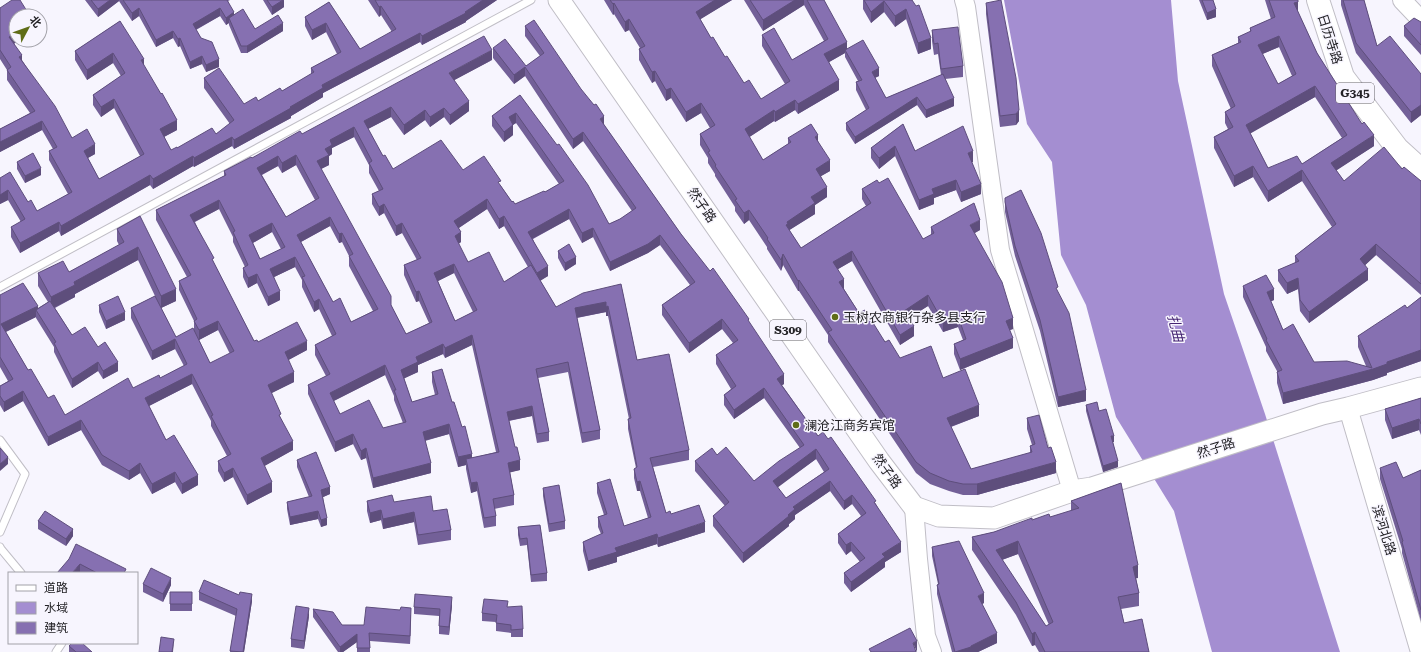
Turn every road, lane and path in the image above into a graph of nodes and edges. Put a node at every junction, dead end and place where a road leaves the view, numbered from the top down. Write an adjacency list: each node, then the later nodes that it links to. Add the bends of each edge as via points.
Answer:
1 (531, 0): 10 (lane)
2 (559, 0): 15 (main road, 然子路 / S309, via 879,461)
3 (964, 0): 14 (street, via 1000,250)
4 (1318, 0): 9 (highway, 日历寺路 / G345, via 1342,78 1397,148)
5 (1331, 0): 8 (highway, 日历寺路 / G345, via 1350,73 1407,140)
6 (1402, 0): 7 (street)
7 (1421, 20)
8 (1421, 152)
9 (1421, 170)
10 (0, 287)
11 (1421, 388): 12 (main road, 然子路)
12 (1348, 408): 14 (main road, 然子路); 20 (street, 滨河北路)
13 (0, 440): 16 (lane, via 25,474)
14 (1082, 490): 15 (main road, 然子路, via 994,518 939,516)
15 (914, 507): 19 (street, via 926,636)
16 (0, 532)
17 (0, 547): 18 (lane)
18 (20, 572)
19 (932, 652)
20 (1420, 652)

